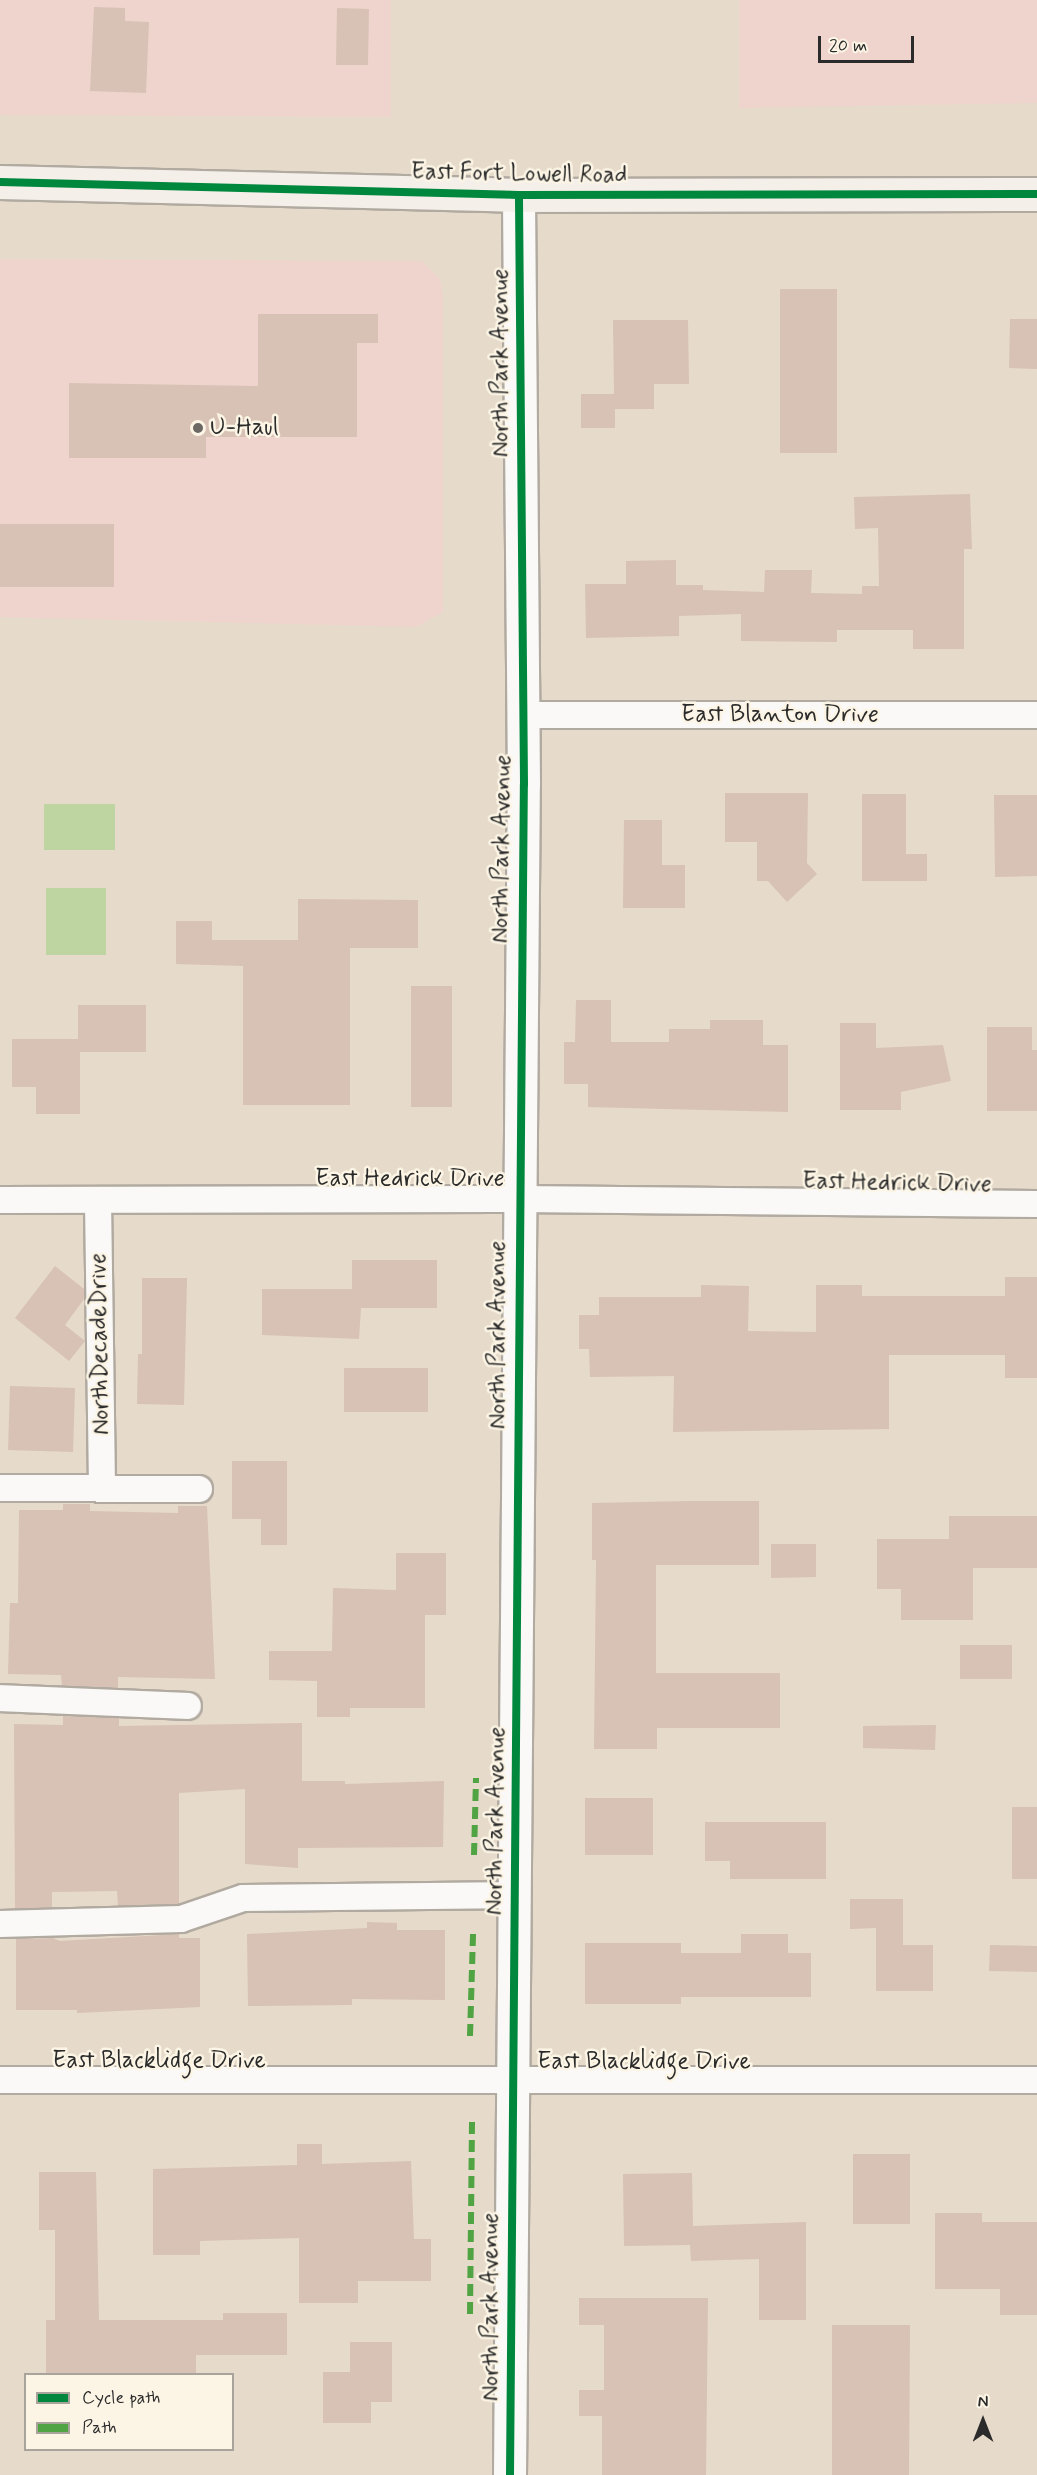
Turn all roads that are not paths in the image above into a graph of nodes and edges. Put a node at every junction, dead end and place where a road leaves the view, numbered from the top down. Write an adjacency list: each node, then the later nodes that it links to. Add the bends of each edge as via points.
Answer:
1 (0, 182): 3 (main road, East Fort Lowell Road)
2 (1037, 194): 3 (main road, East Fort Lowell Road)
3 (519, 195): 4 (street, North Park Avenue)
4 (523, 715): 5 (street, East Blanton Drive); 6 (street, North Park Avenue)
5 (1037, 715)
6 (518, 1199): 8 (street, East Hedrick Drive); 9 (street, East Hedrick Drive); 15 (street, North Park Avenue)
7 (0, 1200): 8 (street, East Hedrick Drive)
8 (98, 1200): 11 (street, NorthDecadeDrive)
9 (1037, 1204)
10 (0, 1488): 11 (street)
11 (102, 1488): 12 (street)
12 (199, 1489)
13 (0, 1698): 14 (street)
14 (188, 1706)
15 (514, 1895): 16 (street, via 243,1898 181,1919); 19 (street, North Park Avenue)
16 (0, 1924)
17 (0, 2080): 19 (street, East Blacklidge Drive)
18 (1037, 2080): 19 (street, East Blacklidge Drive)
19 (512, 2082): 20 (street, North Park Avenue)
20 (510, 2475)

